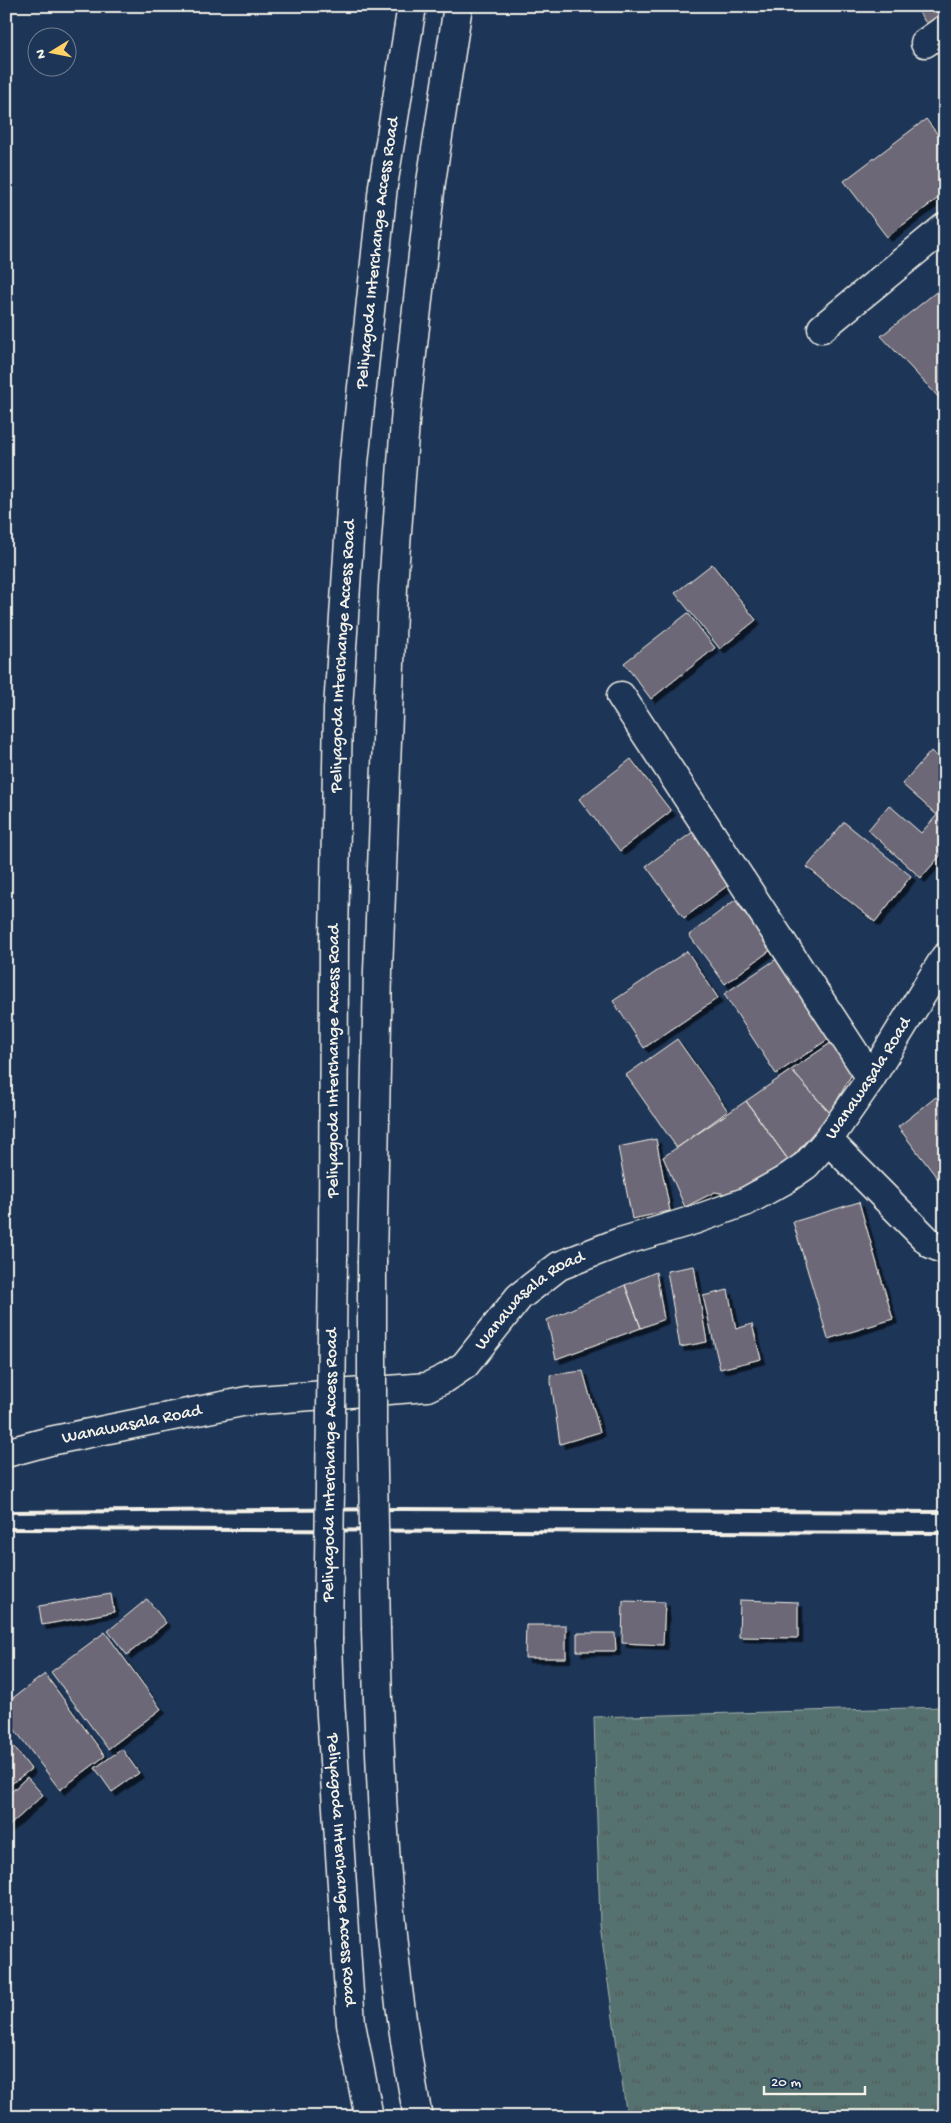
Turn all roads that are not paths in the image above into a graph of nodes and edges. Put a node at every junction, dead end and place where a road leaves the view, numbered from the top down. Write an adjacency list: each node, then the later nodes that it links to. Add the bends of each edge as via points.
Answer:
1 (412, 6): 11 (main road, Peliyagoda Interchange Access Road, bridge, via 382,196 354,463 338,709 328,1640 351,2024)
2 (458, 6): 12 (main road, bridge, via 430,192 406,408 393,587 378,971 372,1261 378,1733 389,1906 404,2046)
3 (945, 227): 4 (main road)
4 (822, 328)
5 (621, 696): 7 (main road)
6 (945, 957): 7 (main road, Wanawasala Road)
7 (872, 1078): 8 (main road, Wanawasala Road)
8 (828, 1140): 9 (main road, via 931,1244); 10 (main road, Wanawasala Road, via 806,1165 745,1202 620,1242 558,1266 519,1297 465,1365 427,1387 247,1401)
9 (945, 1250)
10 (6, 1453)
11 (369, 2117)
12 (418, 2117)

